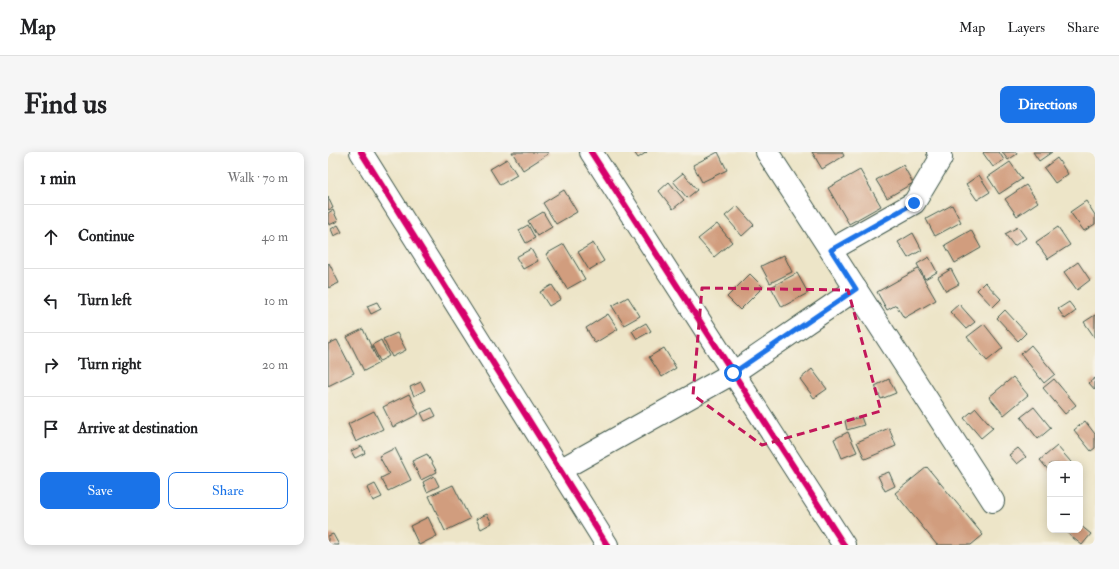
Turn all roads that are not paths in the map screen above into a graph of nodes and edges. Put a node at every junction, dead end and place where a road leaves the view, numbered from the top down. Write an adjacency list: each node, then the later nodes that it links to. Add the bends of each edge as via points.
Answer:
1 (360, 152): 8 (street)
2 (591, 152): 7 (street)
3 (767, 152): 5 (street)
4 (938, 152): 5 (street, via 941,158 914,203)
5 (831, 250): 6 (street)
6 (856, 289): 7 (street); 9 (street)
7 (733, 373): 8 (street); 11 (street)
8 (560, 470): 10 (street)
9 (993, 501)
10 (607, 545)
11 (844, 545)

